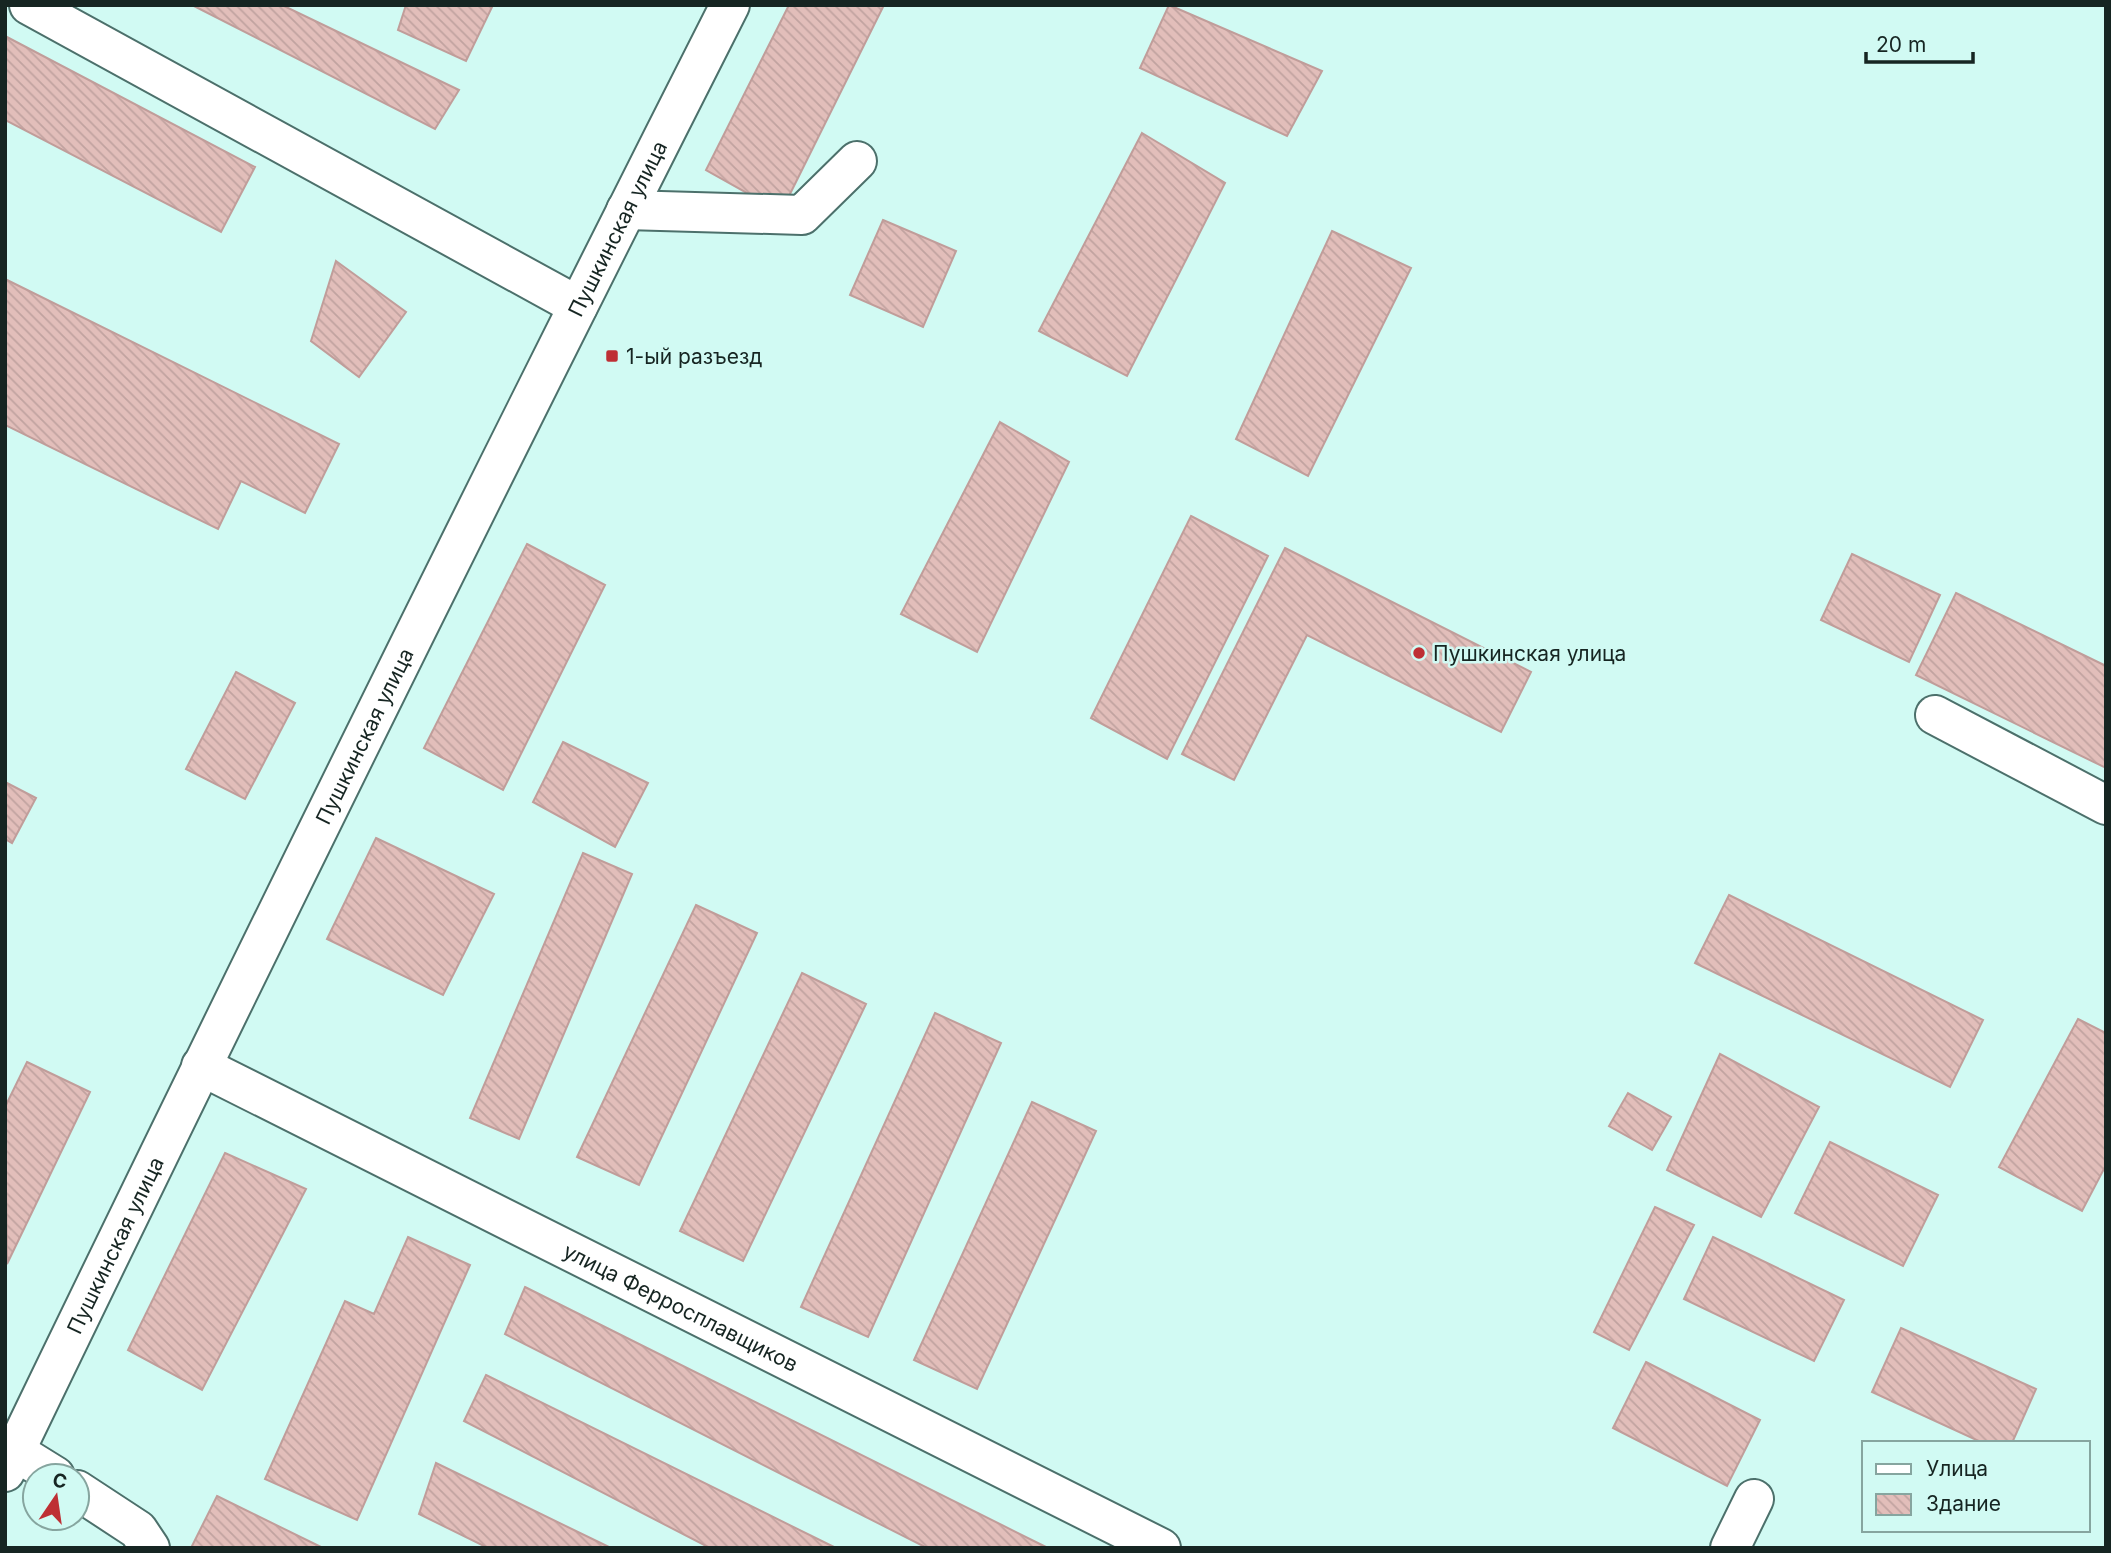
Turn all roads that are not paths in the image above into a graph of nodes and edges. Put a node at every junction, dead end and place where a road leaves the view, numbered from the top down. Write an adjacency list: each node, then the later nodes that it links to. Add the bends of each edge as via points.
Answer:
1 (29, 5): 5 (street)
2 (730, 5): 4 (street, Пушкинская улица)
3 (857, 161): 4 (street, via 802,215)
4 (626, 209): 5 (street, Пушкинская улица)
5 (578, 306): 8 (street, Пушкинская улица)
6 (1935, 715): 7 (street)
7 (2106, 805)
8 (201, 1066): 9 (street, Пушкинская улица); 13 (street, улица Ферросплавщиков)
9 (9, 1456)
10 (91, 1499): 12 (street, via 138,1530)
11 (1754, 1499): 14 (street)
12 (150, 1548)
13 (1161, 1548)
14 (1730, 1548)

